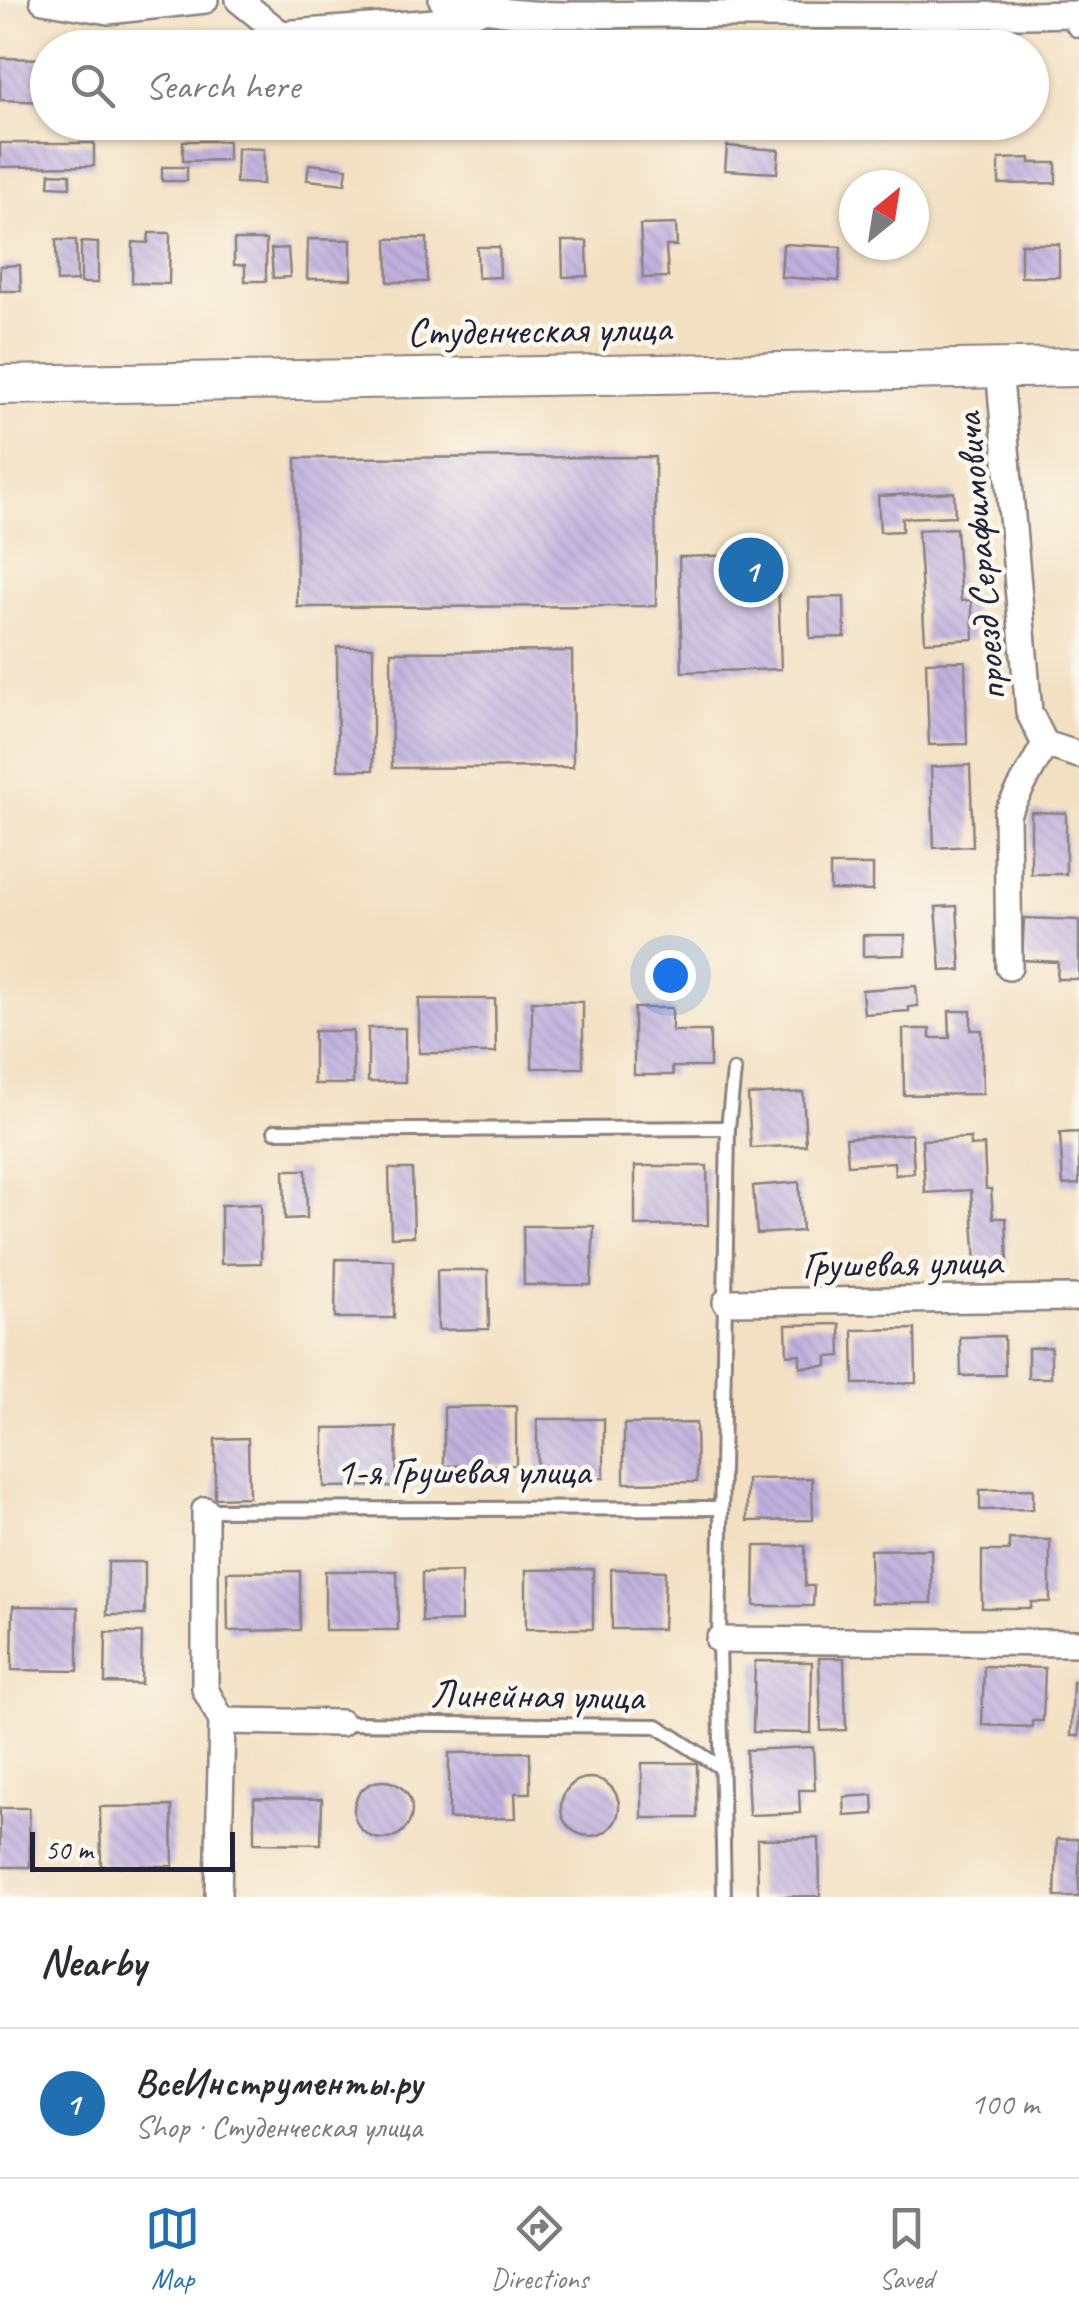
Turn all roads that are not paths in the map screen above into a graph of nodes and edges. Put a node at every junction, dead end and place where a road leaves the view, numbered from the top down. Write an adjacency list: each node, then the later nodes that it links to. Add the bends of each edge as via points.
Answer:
1 (43, 0): 2 (street, via 108,11)
2 (205, 0)
3 (238, 0): 7 (street)
4 (442, 0): 6 (street)
5 (1075, 10): 6 (street, via 927,17)
6 (478, 11): 8 (street, via 460,20)
7 (276, 30)
8 (332, 30)
9 (999, 367): 10 (main road, Студенческая улица); 11 (main road, Студенческая улица); 12 (street, проезд Серафимовича, via 1029,712)
10 (1079, 367)
11 (0, 385)
12 (1045, 744): 13 (street); 14 (street, проезд Серафимовича, via 1007,813)
13 (1079, 755)
14 (1008, 966)
15 (734, 1071): 16 (lane)
16 (728, 1128): 17 (lane); 19 (lane)
17 (276, 1131)
18 (1079, 1298): 19 (street, Грушевая улица)
19 (726, 1302): 20 (lane)
20 (721, 1508): 21 (lane, 1-я Грушевая улица); 22 (lane)
21 (205, 1510): 24 (street, via 205,1689)
22 (719, 1640): 23 (street); 26 (lane)
23 (1079, 1643)
24 (222, 1720): 25 (street); 27 (street)
25 (341, 1724): 26 (lane, Линейная улица, via 657,1726)
26 (720, 1767): 28 (lane)
27 (218, 1897)
28 (724, 1897)

